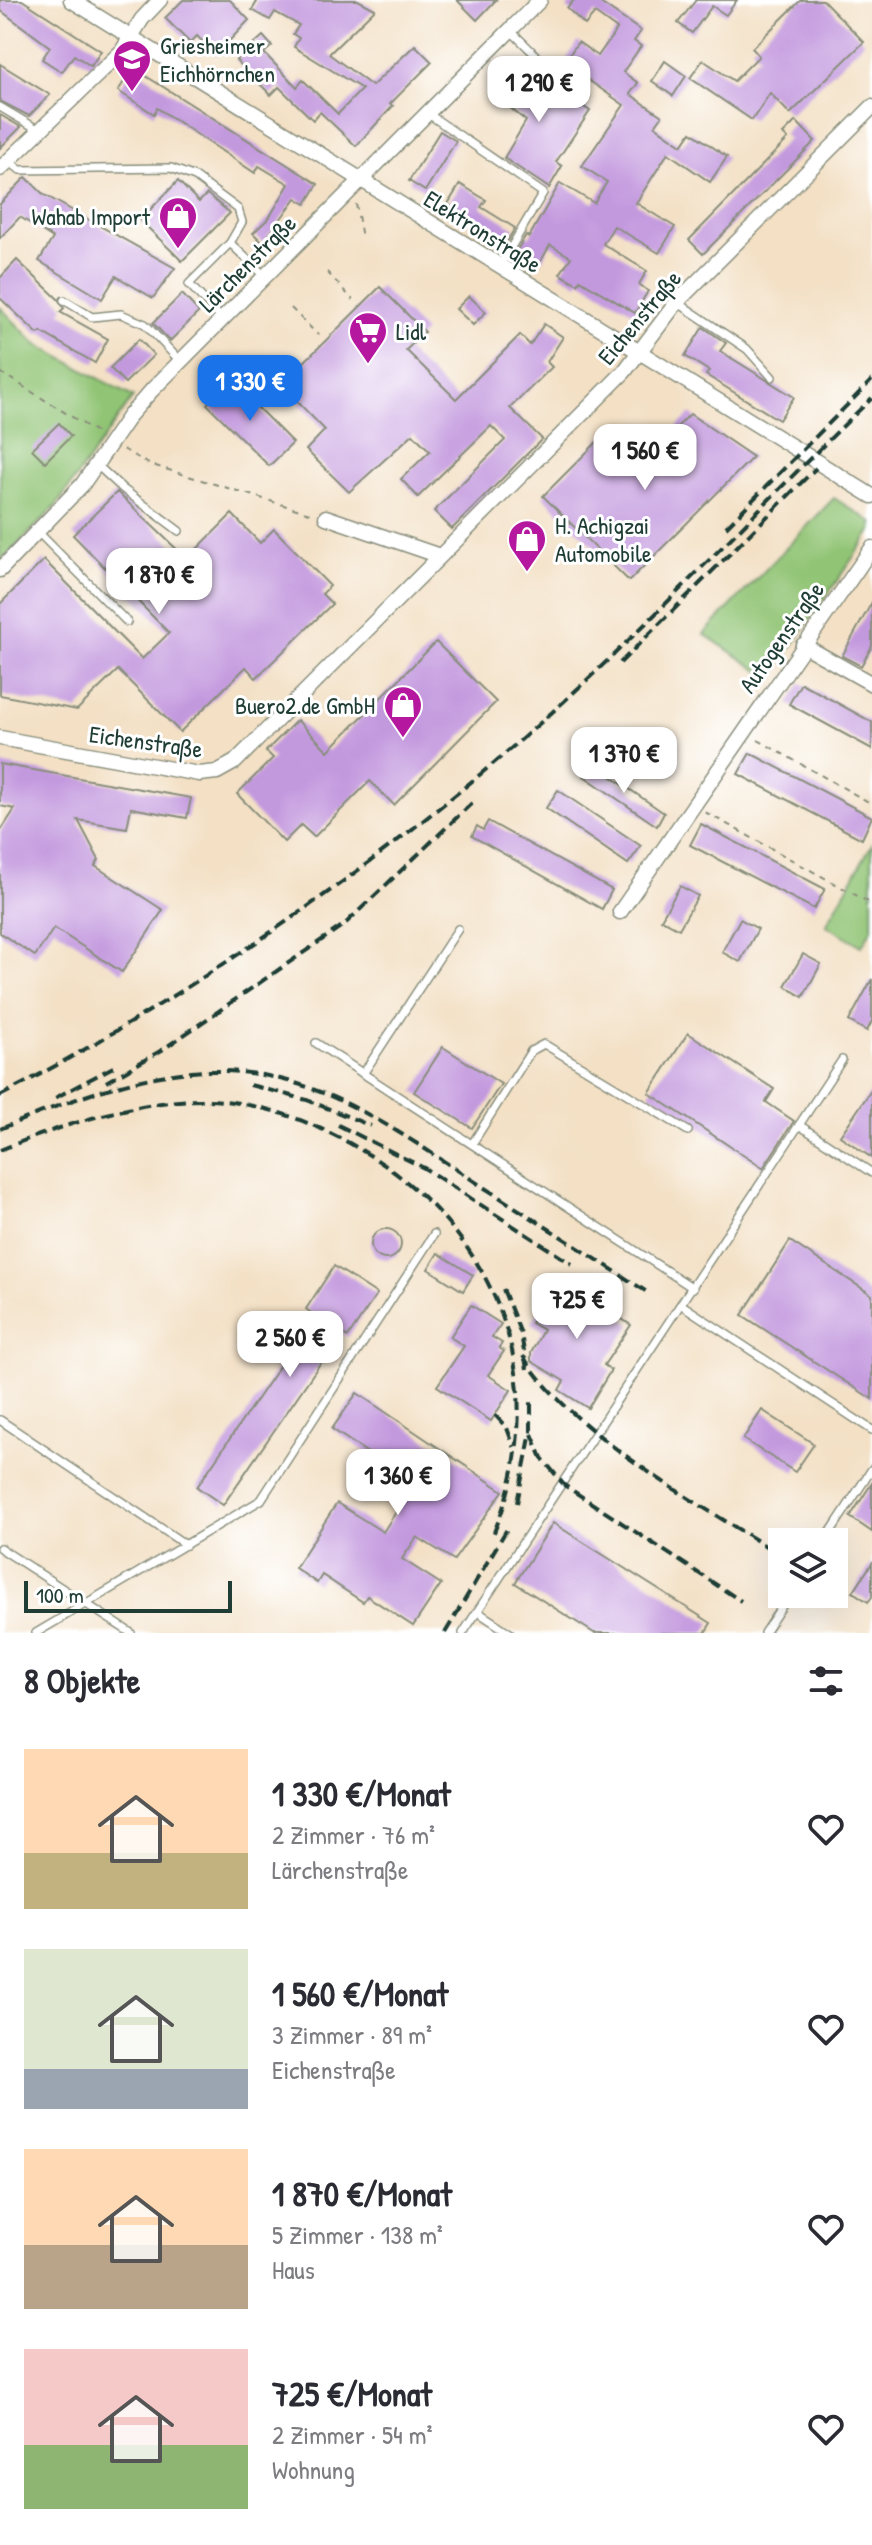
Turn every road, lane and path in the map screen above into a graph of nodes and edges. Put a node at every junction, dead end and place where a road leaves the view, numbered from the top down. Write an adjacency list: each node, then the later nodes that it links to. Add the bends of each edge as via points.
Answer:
1 (71, 0): 5 (street, Elektronstraße)
2 (160, 0): 5 (street)
3 (540, 0): 4 (street, Lärchenstraße)
4 (510, 30): 6 (lane); 9 (street, Lärchenstraße)
5 (131, 37): 10 (street); 12 (street, Elektronstraße)
6 (586, 96)
7 (0, 107): 10 (lane)
8 (872, 107): 21 (street, Eichenstraße)
9 (427, 113): 12 (street, Lärchenstraße); 16 (lane, via 543,193)
10 (40, 130): 11 (street)
11 (4, 165): 15 (lane, via 20,170 171,168 195,177 238,209 242,222)
12 (360, 180): 13 (street, Lärchenstraße); 16 (street, Elektronstraße)
13 (346, 194): 14 (path, via 356,204); 18 (street, Lärchenstraße)
14 (362, 238)
15 (230, 243): 18 (lane); 23 (lane, via 189,284)
16 (499, 268): 25 (street, Elektronstraße)
17 (327, 272): 20 (path)
18 (265, 276): 23 (street, Lärchenstraße)
19 (64, 300): 26 (lane, via 92,317 121,314 145,324)
20 (353, 300)
21 (677, 302): 25 (street, Eichenstraße); 28 (lane, via 747,349)
22 (291, 308): 24 (path)
23 (222, 319): 26 (street, Lärchenstraße)
24 (318, 335)
25 (639, 351): 31 (street, Elektronstraße); 36 (street, Eichenstraße)
26 (180, 361): 29 (street, Lärchenstraße)
27 (0, 372): 29 (path)
28 (772, 377)
29 (111, 441): 30 (street, Lärchenstraße); 32 (path, via 149,464)
30 (97, 465): 33 (lane); 34 (street, Lärchenstraße)
31 (872, 496)
32 (326, 517): 36 (street)
33 (179, 531)
34 (38, 532): 37 (street, Lärchenstraße); 38 (lane)
35 (872, 548): 39 (street, Autogenstraße)
36 (440, 556): 42 (street, Eichenstraße, via 235,762 217,772 199,774)
37 (0, 570)
38 (127, 622)
39 (803, 645): 40 (street); 41 (street, Autogenstraße)
40 (872, 684)
41 (743, 731): 43 (path); 44 (street, Autogenstraße)
42 (0, 738)
43 (872, 804)
44 (693, 805): 45 (path); 46 (street, Autogenstraße)
45 (872, 904)
46 (620, 912)
47 (458, 929): 50 (lane)
48 (316, 1043): 50 (lane)
49 (842, 1060): 51 (lane)
50 (363, 1074): 53 (lane)
51 (799, 1125): 54 (lane); 56 (lane)
52 (688, 1131): 53 (lane, via 544,1044 531,1051)
53 (472, 1144): 56 (lane)
54 (872, 1173)
55 (434, 1234): 62 (lane, via 261,1500)
56 (693, 1288): 57 (lane)
57 (682, 1305): 59 (lane); 66 (lane)
58 (0, 1420): 62 (lane)
59 (872, 1430)
60 (872, 1469): 61 (lane)
61 (833, 1528)
62 (186, 1545): 64 (lane)
63 (0, 1548): 64 (lane)
64 (86, 1603): 67 (lane); 68 (lane)
65 (781, 1608): 71 (lane)
66 (478, 1612): 69 (lane); 70 (lane)
67 (36, 1633)
68 (131, 1633)
69 (463, 1633)
70 (510, 1633)
71 (764, 1633)

